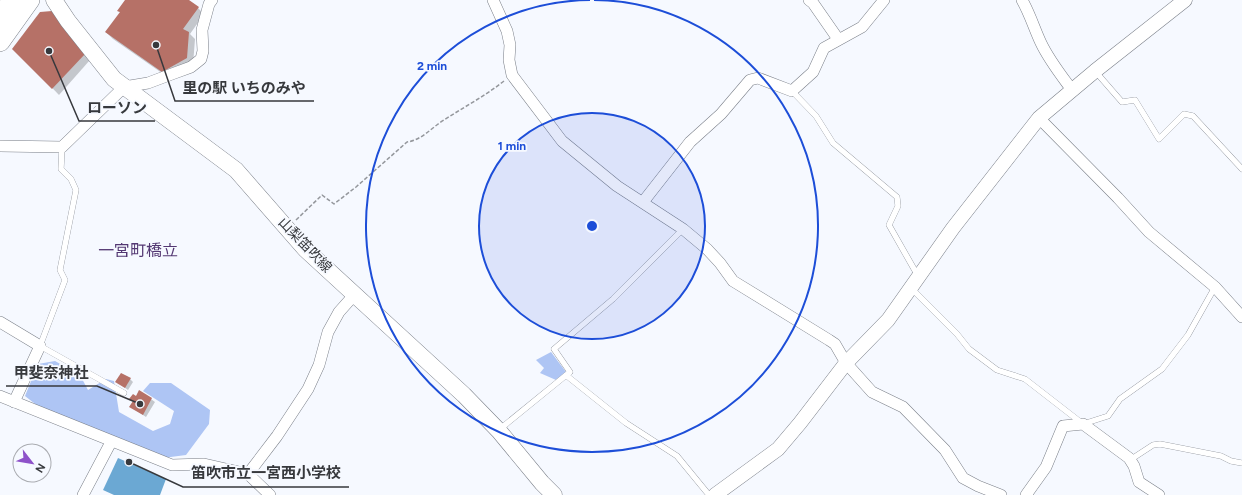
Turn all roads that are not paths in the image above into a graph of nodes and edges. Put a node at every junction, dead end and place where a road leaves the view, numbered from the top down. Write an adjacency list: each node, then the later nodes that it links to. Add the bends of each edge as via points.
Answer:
1 (12, 0): 10 (highway)
2 (30, 0): 12 (highway)
3 (54, 0): 14 (main road, 山梨笛吹線, via 106,70)
4 (809, 0): 11 (street)
5 (884, 0): 11 (street, via 862,27)
6 (1022, 0): 15 (street, via 1041,44)
7 (1185, 0): 13 (street)
8 (209, 1): 14 (street, via 202,30 203,51 200,58 191,67 148,83)
9 (499, 2): 21 (street, via 510,45 512,75 562,141 618,186)
10 (0, 17)
11 (838, 40): 16 (street, via 824,48 812,72)
12 (0, 42)
13 (1095, 71): 15 (street); 20 (lane, via 1122,102 1135,100 1159,139 1184,114 1193,116)
14 (124, 87): 19 (street); 25 (main road, 山梨笛吹線, via 236,170 305,249)
15 (1072, 90): 17 (street)
16 (792, 91): 21 (street, via 758,78 750,80 721,114 690,142); 23 (lane, via 816,116 833,143 897,197 898,206 889,225)
17 (1039, 118): 23 (street); 24 (street, via 1149,232)
18 (0, 146): 19 (street)
19 (62, 147): 28 (lane, via 61,169 71,179 76,190 60,270 65,280)
20 (1242, 169)
21 (643, 202): 22 (street)
22 (683, 229): 29 (street, via 716,258 733,281 835,344); 30 (lane, via 613,299 554,348 570,372)
23 (914, 282): 29 (street, via 888,320); 34 (lane, via 969,349 997,370 1025,379)
24 (1214, 287): 26 (street); 34 (lane, via 1188,335 1162,369 1120,399 1108,416)
25 (355, 294): 35 (main road, 山梨笛吹線); 39 (street, via 339,312 328,332 319,365 308,389)
26 (1242, 317)
27 (0, 322): 28 (street)
28 (40, 346): 31 (lane); 33 (street)
29 (846, 363): 44 (street, via 778,449); 45 (street, via 872,392 903,408 945,450 963,478)
30 (567, 376): 35 (lane); 43 (lane, via 626,423 678,456)
31 (124, 394)
32 (0, 396): 33 (street)
33 (14, 402): 36 (street)
34 (1083, 424): 37 (street); 46 (street, via 1063,426 1046,467)
35 (499, 431): 42 (main road, 山梨笛吹線)
36 (111, 442): 39 (street, via 172,465 204,464); 40 (street)
37 (1130, 460): 38 (lane, via 1153,445 1160,444 1221,456); 47 (street, via 1139,482)
38 (1242, 463)
39 (248, 474): 41 (street)
40 (83, 495)
41 (270, 495)
42 (554, 495)
43 (709, 495)
44 (715, 495)
45 (1001, 495)
46 (1026, 495)
47 (1159, 495)

